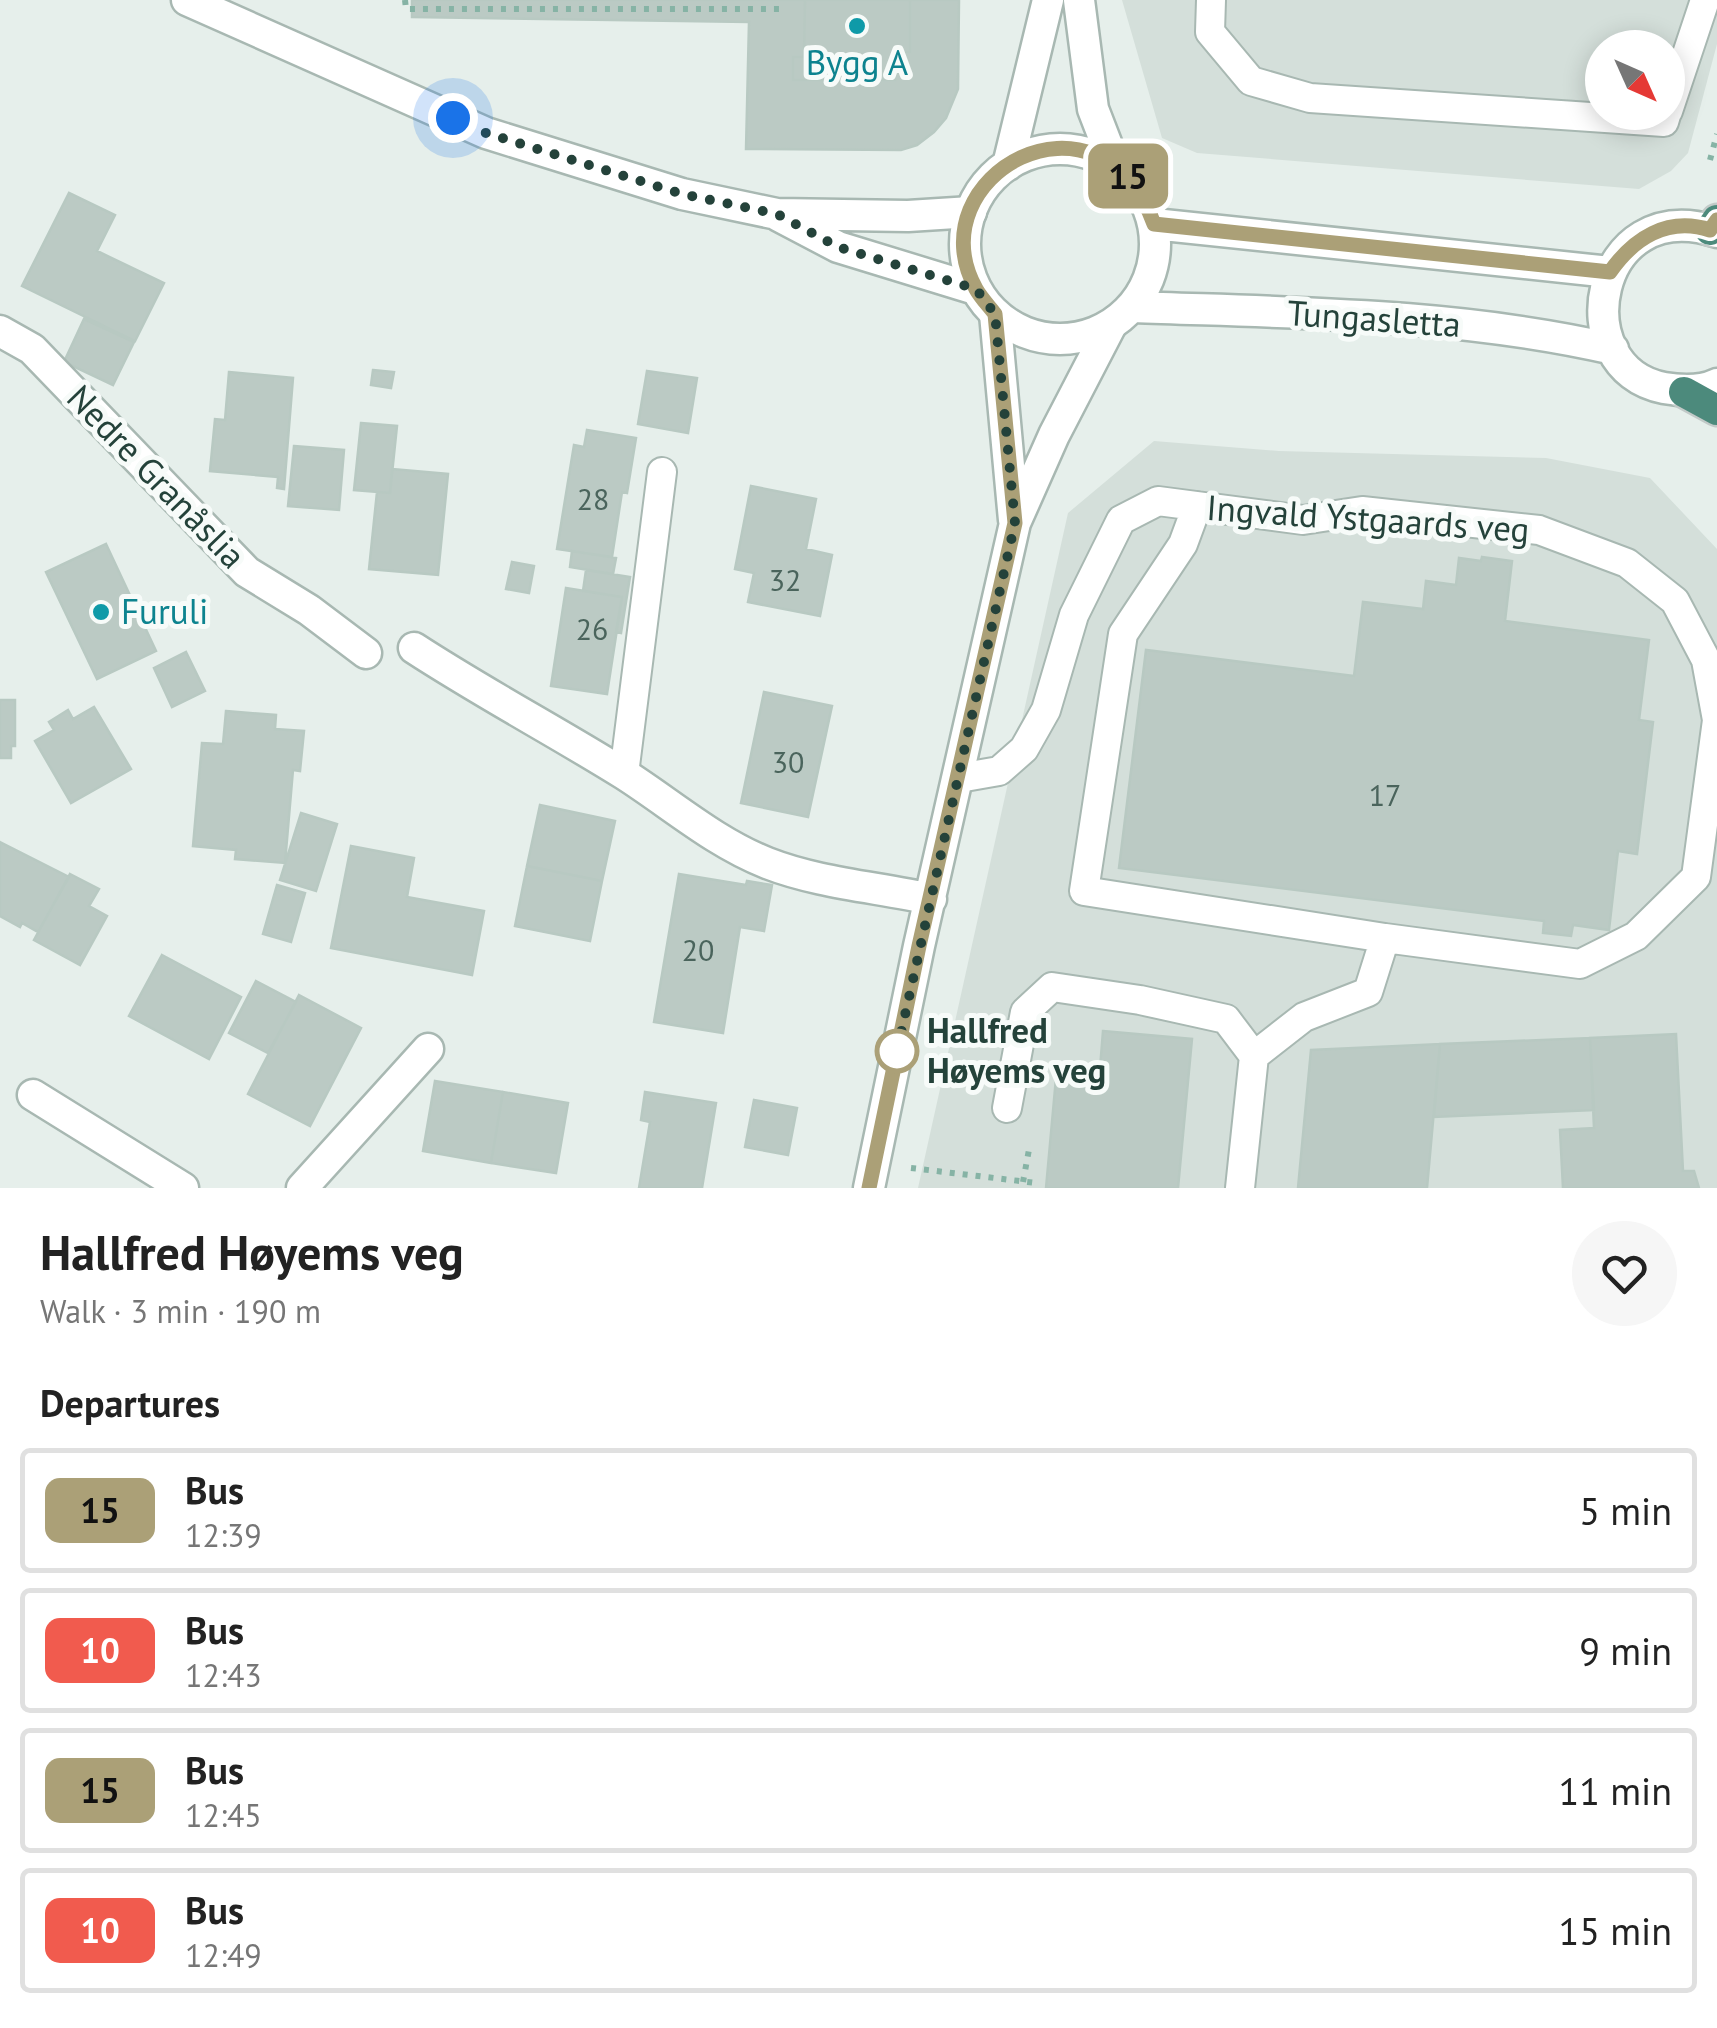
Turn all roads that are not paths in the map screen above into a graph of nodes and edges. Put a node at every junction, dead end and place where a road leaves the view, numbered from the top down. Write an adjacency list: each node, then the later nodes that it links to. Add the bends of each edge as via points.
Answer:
1 (187, 0): 11 (street, via 486,133 682,194)
2 (1048, 0): 8 (street)
3 (1079, 0): 9 (street, via 1093,109)
4 (1211, 0): 7 (lane, via 1210,32 1252,81 1310,98)
5 (1706, 0): 6 (lane)
6 (1685, 60)
7 (1585, 117)
8 (1008, 164): 9 (street, via 1044,149 1072,148); 10 (street, via 993,175)
9 (1115, 166): 12 (street, via 1144,196)
10 (971, 212): 11 (street); 15 (street, via 965,258)
11 (777, 214): 15 (street, via 838,247)
12 (1154, 224): 14 (street, Tungasletta); 17 (street, via 1149,282)
13 (1715, 227): 14 (street, via 1671,226 1646,235)
14 (1610, 272): 19 (street, via 1602,298)
15 (976, 289): 16 (street)
16 (995, 314): 17 (street, via 1022,332 1053,340 1082,337); 25 (street)
17 (1121, 317): 19 (street, Tungasletta, via 1283,312 1479,326); 25 (street, via 1054,435)
18 (0, 331): 27 (street, Nedre Granåslia, via 32,349 247,572)
19 (1612, 349): 21 (street, via 1643,379)
20 (1717, 384): 21 (street)
21 (1684, 392): 22 (highway)
22 (1717, 410)
23 (662, 472): 28 (lane)
24 (1197, 506): 29 (lane, Ingvald Ystgaards veg, via 1158,500 1121,520 1074,614 1046,710 1024,749 999,771); 31 (lane, Ingvald Ystgaards veg, via 1183,544 1123,634 1084,891); 31 (lane, Ingvald Ystgaards veg, via 1303,520 1362,511 1539,530 1627,563 1674,600 1706,660 1717,720 1696,877 1636,936 1580,964)
25 (1015, 523): 29 (street)
26 (414, 648): 28 (street)
27 (366, 654)
28 (624, 774): 30 (street, via 763,862)
29 (958, 778): 30 (street)
30 (930, 899): 36 (street)
31 (1385, 938): 33 (lane, via 1368,992 1304,1017)
32 (428, 1049): 38 (street)
33 (1254, 1056): 35 (lane, via 1226,1020 1052,987 1024,1012); 39 (lane)
34 (34, 1095): 37 (street)
35 (1006, 1108)
36 (872, 1175)
37 (183, 1188)
38 (302, 1188)
39 (1240, 1188)

